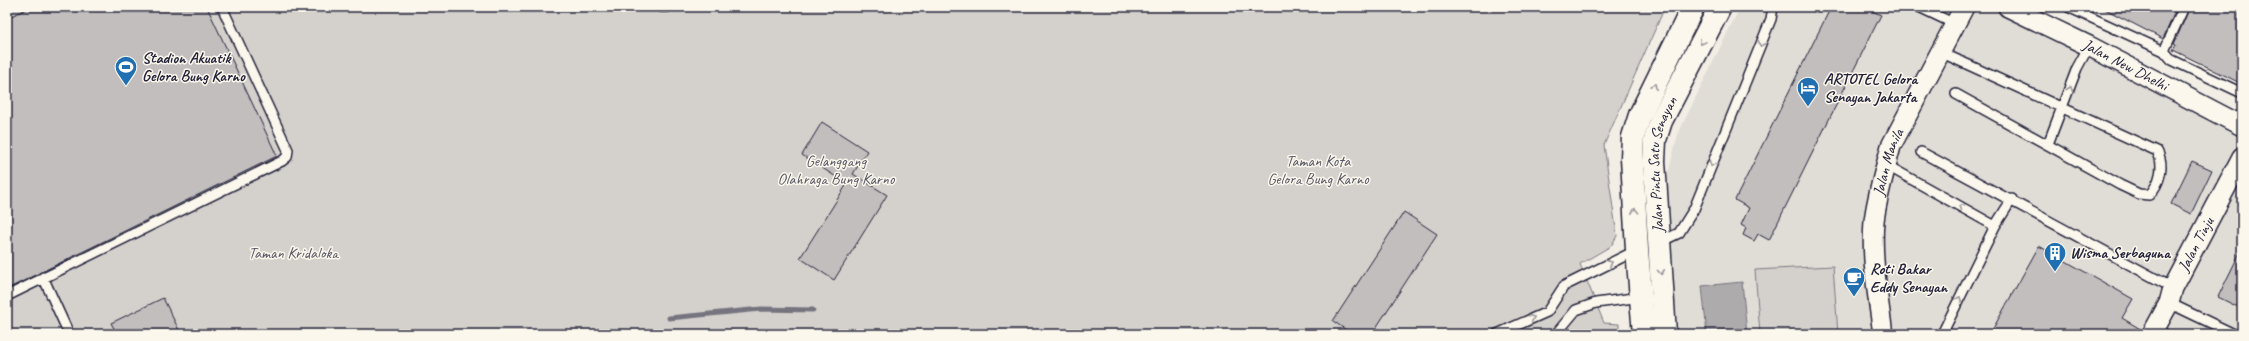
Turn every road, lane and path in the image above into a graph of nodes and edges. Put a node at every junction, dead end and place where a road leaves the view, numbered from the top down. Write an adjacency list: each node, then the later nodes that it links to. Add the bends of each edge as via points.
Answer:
1 (222, 7): 27 (lane, via 288,150 287,156 282,161)
2 (661, 7): 3 (lane)
3 (667, 7)
4 (1693, 7): 26 (main road, Jalan Pintu Satu Senayan, one-way to 4, via 1632,158 1633,137 1640,115)
5 (1720, 7): 26 (main road, Jalan Pintu Satu Senayan, one-way to 26, via 1661,121 1655,140)
6 (1919, 7): 12 (lane)
7 (1964, 7): 12 (street, Jalan Manila)
8 (2008, 7): 13 (street, Jalan New Dhelhi)
9 (2068, 7): 14 (lane)
10 (2184, 7): 14 (lane)
11 (1774, 8): 26 (lane, one-way to 26, via 1694,209 1679,233)
12 (1955, 24): 15 (street, Jalan Manila)
13 (2089, 46): 18 (lane, one-way to 13, via 2077,68); 19 (street, Jalan New Dhelhi)
14 (2164, 51): 16 (lane, via 2172,60)
15 (1940, 52): 18 (lane); 23 (street, Jalan Manila, via 1891,146)
16 (2242, 93)
17 (1956, 94): 20 (lane)
18 (2063, 109): 20 (lane); 20 (lane, via 2157,151 2162,161 2158,187 2149,195 2139,194)
19 (2242, 126)
20 (2048, 144)
21 (1921, 152): 24 (lane)
22 (2242, 157): 28 (street, Jalan Tinju)
23 (1886, 165): 25 (lane, one-way to 23); 36 (street, Jalan Manila, via 1874,220 1874,256)
24 (2012, 199): 25 (lane); 28 (lane)
25 (1995, 226): 37 (lane, one-way to 25)
26 (1648, 246): 30 (main road, Jalan Pintu Satu Senayan); 32 (lane, one-way to 26, via 1547,312 1564,286)
27 (43, 277): 29 (lane); 31 (lane)
28 (2171, 295): 38 (street, Jalan Tinju); 39 (lane)
29 (7, 296)
30 (1652, 296): 33 (lane, via 1596,303 1576,310); 34 (main road, Jalan Pintu Satu Senayan); 35 (main road, Jalan Pintu Satu Senayan)
31 (69, 334)
32 (1497, 334)
33 (1556, 334)
34 (1644, 334)
35 (1665, 334)
36 (1883, 334)
37 (1942, 334)
38 (2152, 334)
39 (2234, 334)

